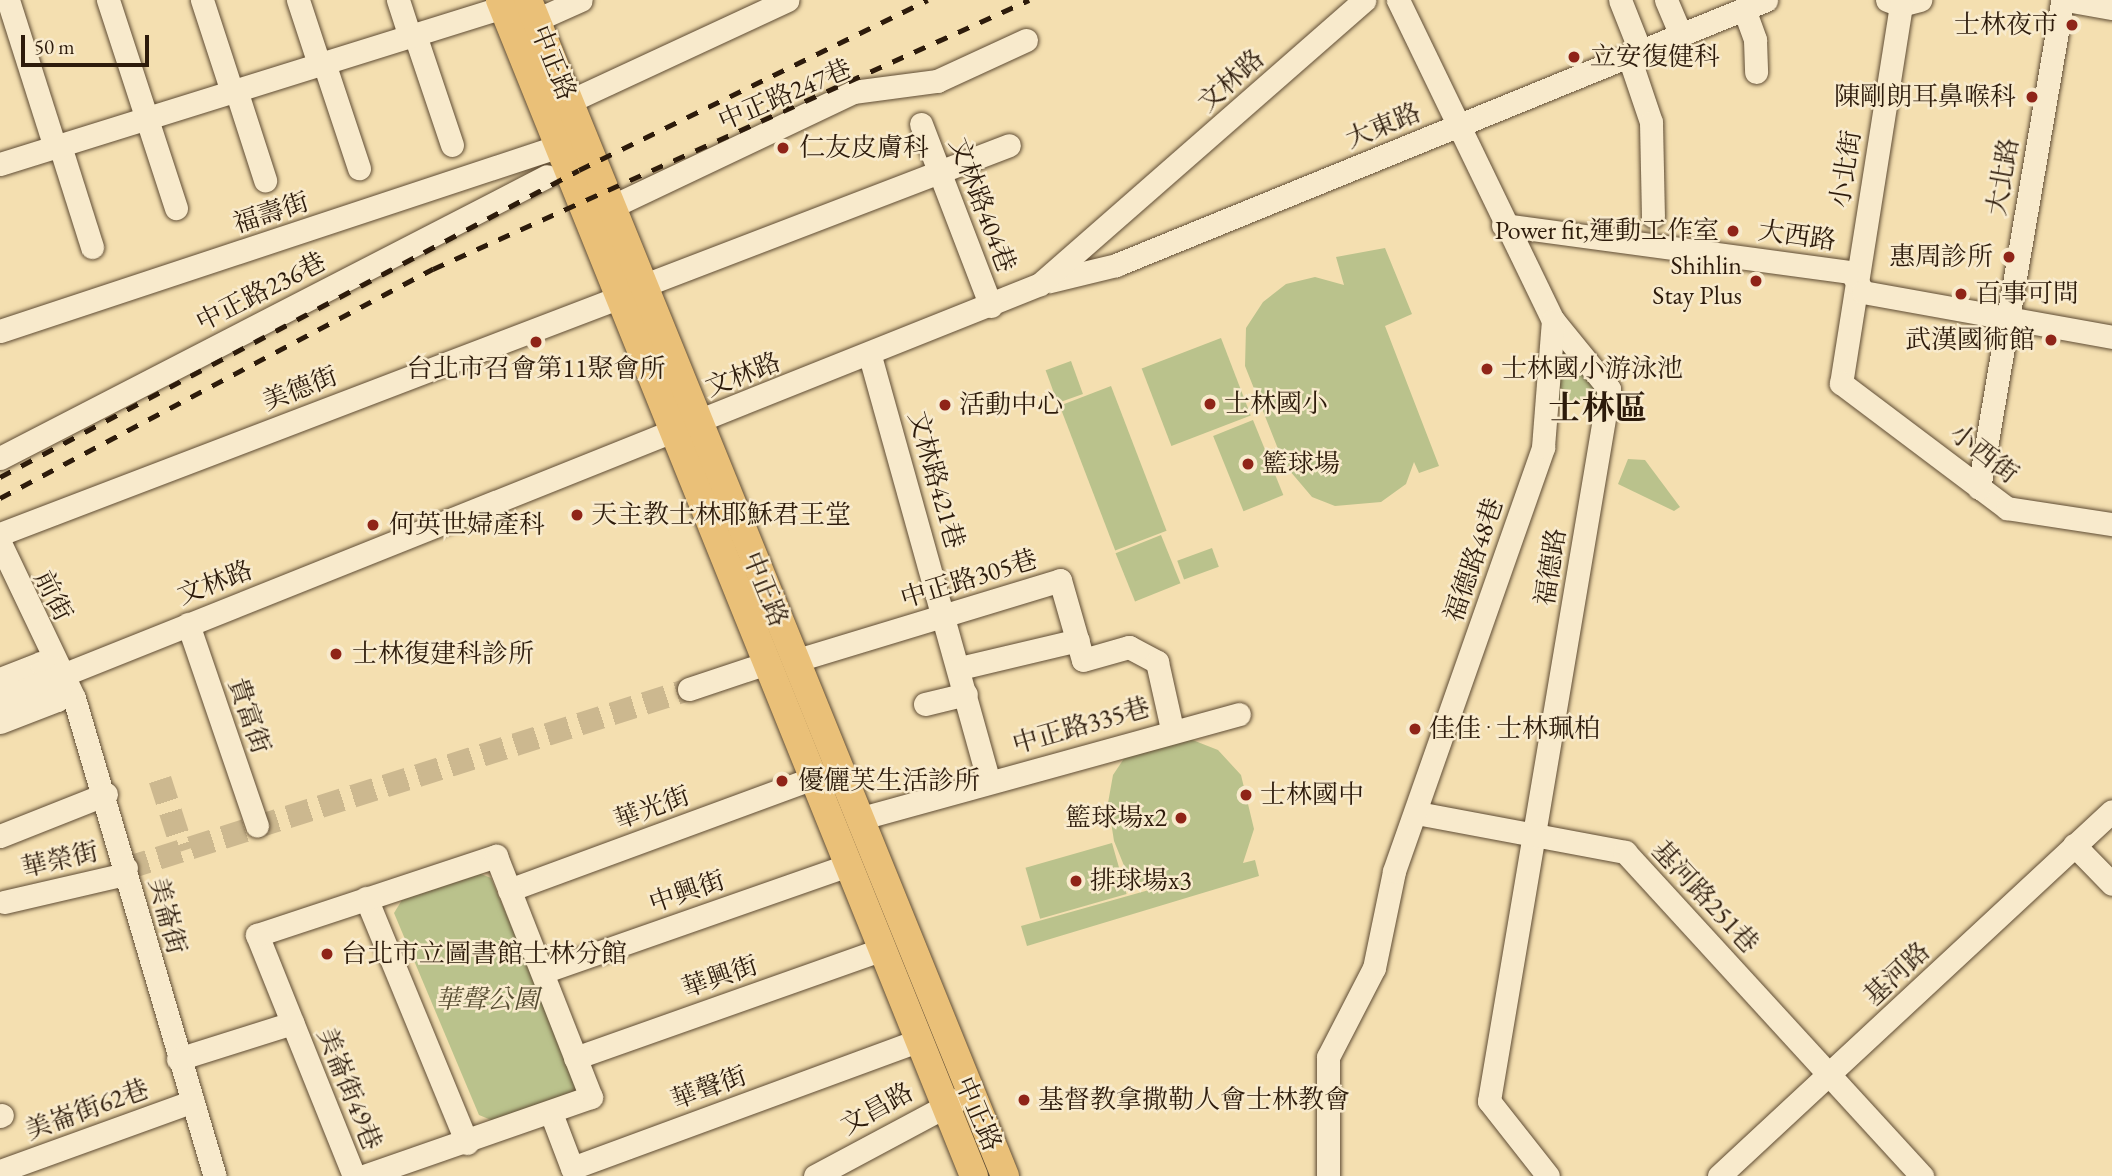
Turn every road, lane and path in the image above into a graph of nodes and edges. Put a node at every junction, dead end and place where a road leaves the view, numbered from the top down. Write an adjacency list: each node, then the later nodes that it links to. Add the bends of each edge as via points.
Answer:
1 (8, 0): 31 (street)
2 (108, 0): 26 (street)
3 (202, 0): 24 (street)
4 (298, 0): 22 (street)
5 (398, 0): 18 (street)
6 (581, 0): 15 (street)
7 (788, 0): 25 (street)
8 (1364, 0): 44 (street, 文林路)
9 (1398, 0): 28 (street, 福德路)
10 (1620, 0): 21 (street)
11 (1666, 0): 19 (street)
12 (1766, 0): 17 (street, 大東路)
13 (2064, 0): 16 (street); 47 (street, 大北路)
14 (1903, 2): 43 (street, 小北街)
15 (517, 7): 18 (street); 25 (main road, 中正路); 32 (main road, 中正路)
16 (2112, 8)
17 (1744, 9): 19 (street, 大東路); 23 (street, via 1755,40)
18 (412, 35): 22 (street); 29 (street)
19 (1681, 36): 21 (street, 大東路)
20 (1026, 40): 38 (street, 中正路247巷, via 937,81 853,92)
21 (1635, 55): 28 (street, 大東路); 41 (street, via 1651,122)
22 (322, 64): 24 (street); 34 (street)
23 (1756, 72)
24 (234, 91): 26 (street); 37 (street)
25 (568, 102): 38 (main road, 中正路)
26 (147, 118): 31 (street); 39 (street)
27 (921, 124): 35 (street, 文林路404巷)
28 (1458, 126): 40 (street, 福德路); 44 (street, 大東路, via 1116,265)
29 (452, 145)
30 (1009, 145): 35 (street, 美德街)
31 (57, 146): 33 (street); 42 (street)
32 (559, 146): 45 (main road, 中正路); 49 (street, 福壽街)
33 (0, 164)
34 (359, 168)
35 (939, 173): 45 (street, 美德街); 46 (street, 文林路404巷)
36 (547, 176): 54 (street, 中正路236巷)
37 (265, 180)
38 (611, 207): 45 (main road, 中正路)
39 (176, 208)
40 (1503, 225): 41 (street, 大西路); 48 (street, 福德路)
41 (1653, 232): 43 (street, 大西路, via 1852,272)
42 (92, 247)
43 (1857, 283): 47 (street, 大西路, via 1864,292); 52 (street, 小北街)
44 (1040, 284): 46 (street, 文林路)
45 (631, 291): 53 (main road, 中正路); 57 (street, 美德街)
46 (991, 306): 51 (street, 文林路)
47 (2008, 318): 50 (street, 大西路); 55 (street, 大北路)
48 (1553, 320): 77 (street, 福德路48巷, via 1543,447); 80 (street, 福德路, via 1609,389)
49 (0, 331)
50 (2112, 337)
51 (870, 356): 53 (street, 文林路); 59 (street, 文林路421巷)
52 (1841, 383): 55 (street, 小西街)
53 (686, 428): 60 (street, 文林路); 62 (main road, 中正路)
54 (0, 458)
55 (1979, 488): 56 (street, 小西街, via 2007,508)
56 (2112, 524)
57 (0, 534)
58 (0, 543): 64 (street, 前街)
59 (947, 617): 61 (street, 中正路305巷, via 1060,580); 62 (street, 中正路305巷); 63 (street, 文林路421巷)
60 (188, 624): 64 (street, 文林路); 79 (street, 貴富街)
61 (1077, 640): 63 (street); 72 (street, via 1083,660 1129,647 1157,662)
62 (780, 662): 66 (street); 73 (main road, 中正路); 78 (main road, 中正路)
63 (960, 668): 67 (street, 文林路421巷)
64 (63, 672): 65 (street, 文林路, via 41,663); 68 (street, 文林路); 71 (street, via 57,700); 75 (street, 美崙街)
65 (0, 679)
66 (689, 689)
67 (967, 694): 69 (street); 74 (street, 文林路421巷)
68 (0, 700)
69 (925, 704)
70 (1239, 714): 72 (street, 中正路335巷)
71 (0, 722)
72 (1171, 729): 74 (street, 中正路335巷)
73 (814, 778): 83 (main road, 中正路); 86 (street, 華光街)
74 (989, 782): 78 (street, 中正路335巷)
75 (106, 794): 81 (street); 84 (street, 美崙街)
76 (2112, 811): 82 (street, 基河路)
77 (1417, 813): 80 (street, 基河路251巷); 107 (street, via 1394,871 1374,968 1328,1057)
78 (858, 819): 96 (main road, 中正路)
79 (257, 826)
80 (1536, 833): 95 (street, 基河路251巷, via 1625,852); 108 (street, 福德路, via 1489,1101)
81 (0, 836)
82 (2074, 845): 85 (street); 95 (street, 基河路)
83 (848, 865): 89 (main road, 中正路); 90 (street, 中興街)
84 (126, 868): 88 (street, 華榮街, via 117,876); 94 (street, 美崙街)
85 (2112, 884)
86 (509, 890): 87 (street, via 496,856); 90 (street)
87 (366, 898): 91 (street, 美崙街49巷, via 257,935); 99 (street)
88 (4, 902)
89 (883, 949): 92 (main road, 中正路); 93 (street, 華興街)
90 (543, 972): 93 (street)
91 (292, 1023): 94 (street, 美崙街49巷); 102 (street, 美崙街49巷)
92 (920, 1040): 96 (main road, 中正路); 98 (street, 華聲街, via 572,1168)
93 (575, 1058): 98 (street, via 591,1097)
94 (178, 1059): 97 (street, 美崙街)
95 (1832, 1073): 109 (street, 基河路); 110 (street, 基河路251巷)
96 (957, 1100): 104 (street, 文昌路); 105 (main road, 中正路); 106 (main road, 中正路)
97 (192, 1101): 100 (street, 美崙街62巷); 101 (street, 美崙街)
98 (551, 1113): 99 (street)
99 (467, 1143): 103 (street)
100 (0, 1171)
101 (215, 1176)
102 (354, 1176)
103 (363, 1176)
104 (815, 1176)
105 (974, 1176)
106 (1005, 1176)
107 (1328, 1176)
108 (1548, 1176)
109 (1718, 1176)
110 (1922, 1176)

